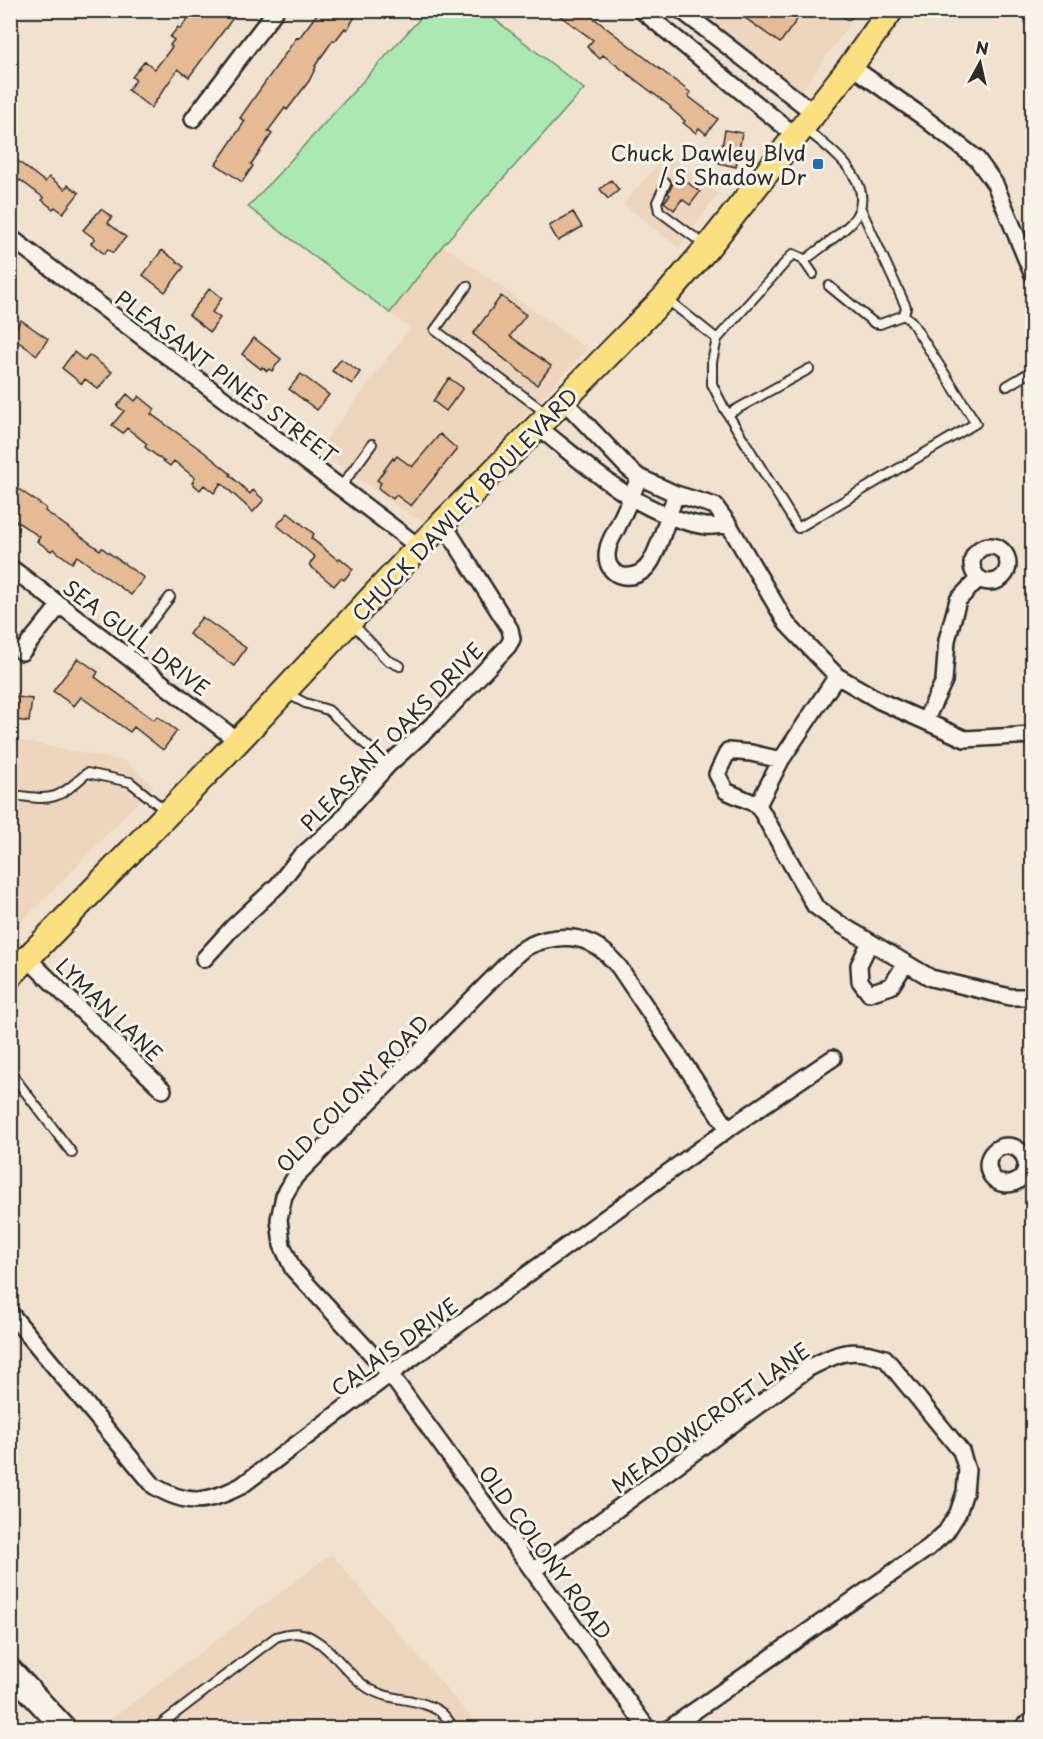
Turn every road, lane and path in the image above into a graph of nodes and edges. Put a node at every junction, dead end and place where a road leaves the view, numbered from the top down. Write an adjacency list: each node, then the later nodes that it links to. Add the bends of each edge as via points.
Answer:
1 (276, 10): 8 (street)
2 (641, 10): 7 (street)
3 (681, 10): 6 (street)
4 (891, 10): 5 (main road, CHUCK DAWLEY BOULEVARD)
5 (851, 66): 9 (main road, CHUCK DAWLEY BOULEVARD); 15 (street, via 977,159 995,184)
6 (767, 77): 7 (street); 9 (street)
7 (749, 98): 9 (street)
8 (193, 119)
9 (804, 125): 11 (lane, via 848,167 858,182); 13 (main road, CHUCK DAWLEY BOULEVARD)
10 (666, 183): 13 (lane, via 657,202 658,211)
11 (860, 207): 14 (lane, via 851,222); 20 (lane, via 906,307)
12 (10, 237): 29 (street, PLEASANT PINES STREET)
13 (708, 247): 19 (main road, CHUCK DAWLEY BOULEVARD)
14 (804, 261): 16 (lane); 21 (lane, via 793,254)
15 (1032, 273)
16 (813, 274)
17 (467, 286): 26 (lane, via 435,330)
18 (829, 286): 20 (lane, via 874,323)
19 (665, 297): 21 (lane); 26 (main road, CHUCK DAWLEY BOULEVARD)
20 (904, 315): 25 (lane, via 976,423 798,528)
21 (717, 339): 25 (lane, via 712,384)
22 (809, 369): 25 (lane)
23 (1032, 371): 24 (lane)
24 (1007, 386)
25 (728, 414)
26 (550, 415): 28 (street); 31 (street); 33 (main road, CHUCK DAWLEY BOULEVARD)
27 (372, 444): 29 (lane)
28 (639, 477): 30 (street); 31 (street)
29 (340, 488): 35 (street, PLEASANT PINES STREET)
30 (676, 494): 32 (street); 34 (street, via 715,506)
31 (631, 498): 32 (street); 32 (street, via 608,548 607,562 620,575 631,578 652,561)
32 (668, 515): 34 (street, via 707,527)
33 (443, 523): 35 (main road, CHUCK DAWLEY BOULEVARD); 50 (street, PLEASANT OAKS DRIVE, via 510,629 512,639 439,719)
34 (729, 525): 44 (street, via 787,624)
35 (419, 547): 40 (main road, CHUCK DAWLEY BOULEVARD)
36 (10, 567): 39 (street, SEA GULL DRIVE)
37 (978, 579): 46 (street, via 958,600 947,640 944,681)
38 (170, 597): 42 (lane)
39 (60, 605): 41 (street); 42 (street, SEA GULL DRIVE)
40 (350, 621): 43 (lane, via 387,660); 45 (main road, CHUCK DAWLEY BOULEVARD)
41 (22, 652)
42 (126, 654): 48 (street, SEA GULL DRIVE)
43 (400, 666)
44 (837, 675): 46 (street, via 880,701); 49 (street)
45 (284, 691): 48 (main road, CHUCK DAWLEY BOULEVARD); 50 (lane, via 328,710)
46 (925, 721): 47 (street, via 965,739)
47 (1032, 735)
48 (238, 741): 53 (main road, CHUCK DAWLEY BOULEVARD)
49 (781, 760): 52 (street); 52 (street, via 728,752 717,774 726,791)
50 (388, 765): 56 (street, PLEASANT OAKS DRIVE, via 340,822 299,858 278,885)
51 (10, 795): 53 (lane, via 47,800 64,793 87,773 130,782)
52 (758, 805): 54 (street, via 815,906)
53 (168, 813): 55 (main road, CHUCK DAWLEY BOULEVARD)
54 (870, 942): 57 (street); 57 (street, via 859,965 860,981 869,993 891,986)
55 (27, 958): 58 (main road, CHUCK DAWLEY BOULEVARD); 62 (street, LYMAN LANE)
56 (204, 959)
57 (906, 963): 59 (street, via 931,978 1010,997)
58 (10, 976)
59 (1032, 997)
60 (833, 1058): 63 (street, CALAIS DRIVE)
61 (10, 1072): 64 (lane)
62 (163, 1090)
63 (728, 1129): 66 (street, CALAIS DRIVE); 66 (street, OLD COLONY ROAD, via 606,952 588,941 567,938 542,940 522,950 295,1177 284,1196 279,1219 282,1245 293,1269)
64 (72, 1154)
65 (10, 1313): 66 (street, CALAIS DRIVE, via 154,1486 172,1497 218,1498 241,1486)
66 (390, 1374): 67 (street, OLD COLONY ROAD)
67 (534, 1570): 73 (street, OLD COLONY ROAD); 74 (street, MEADOWCROFT LANE, via 809,1368 846,1351 885,1358 961,1451 967,1470 958,1513 946,1532 928,1548)
68 (10, 1670): 71 (street)
69 (451, 1725): 72 (lane, via 441,1711 367,1687 321,1644 295,1633 276,1638)
70 (1032, 1725): 75 (street)
71 (64, 1728)
72 (156, 1728)
73 (647, 1728)
74 (670, 1728)
75 (1027, 1728)

